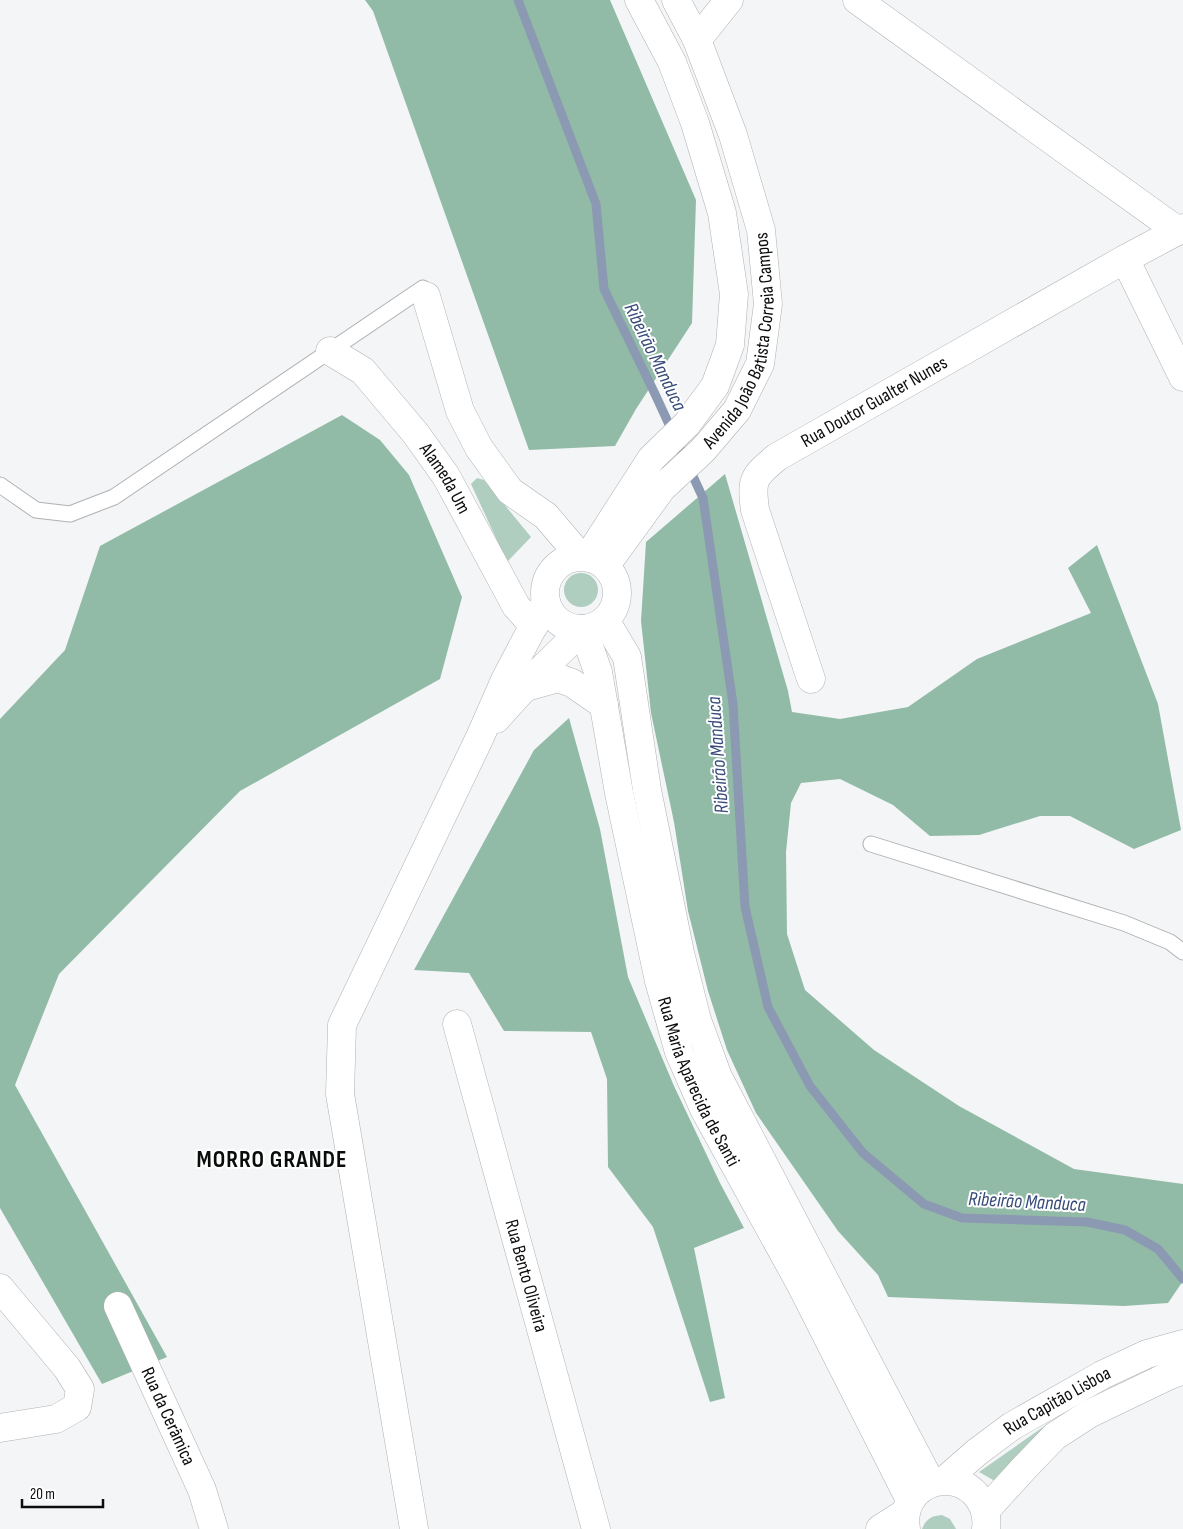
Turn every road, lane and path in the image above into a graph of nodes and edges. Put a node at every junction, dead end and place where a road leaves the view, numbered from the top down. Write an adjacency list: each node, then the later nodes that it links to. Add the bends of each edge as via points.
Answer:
1 (639, 0): 12 (main road, Avenida João Batista Correia Campos, via 672,62 695,123 722,213 734,294 730,345 715,386 687,424 651,459)
2 (676, 0): 5 (main road, Avenida João Batista Correia Campos)
3 (729, 0): 5 (main road)
4 (857, 0): 6 (main road)
5 (697, 40): 12 (main road, Avenida João Batista Correia Campos, via 733,135 761,230 768,304 760,364 737,410 703,450)
6 (1180, 229): 7 (main road, Rua Doutor Gualter Nunes)
7 (1125, 259): 10 (main road); 16 (main road, Rua Doutor Gualter Nunes, via 777,457 761,470 752,486 755,510)
8 (424, 292): 9 (lane); 12 (main road, via 460,411 479,448 510,491 546,516)
9 (330, 351): 11 (lane, via 114,497 70,514 36,510); 15 (main road, Alameda Um, via 363,371 416,434 446,476 516,606)
10 (1183, 377)
11 (0, 485)
12 (592, 559): 13 (main road, via 565,560 552,571 546,586); 14 (main road, via 615,578 618,593 614,608)
13 (546, 602): 14 (main road, via 560,622 575,628); 15 (main road)
14 (594, 625): 17 (main road); 18 (main road, Rua Maria Aparecida de Santi); 28 (main road, Rua Maria Aparecida de Santi, via 627,657 647,790 680,953 697,1020 718,1077)
15 (534, 626): 19 (main road)
16 (811, 679)
17 (526, 687): 18 (main road, via 558,678 572,683); 19 (main road)
18 (604, 705): 29 (main road, Rua Maria Aparecida de Santi, via 659,981 680,1052 704,1110 800,1284)
19 (480, 737): 32 (main road, via 342,1024 340,1094)
20 (871, 844): 21 (lane, via 1124,923 1170,942)
21 (1183, 952)
22 (457, 1024): 33 (main road, Rua Bento Oliveira)
23 (0, 1288): 27 (main road, via 67,1368 80,1389 77,1407 56,1419)
24 (118, 1306): 31 (main road, Rua da Cerâmica, via 202,1490)
25 (1183, 1344): 28 (main road, Rua Capitão Lisboa, via 1147,1354 1102,1374 1012,1426)
26 (1178, 1377): 30 (main road, Rua Capitão Lisboa, via 1089,1414 1055,1436 1026,1466)
27 (0, 1428)
28 (938, 1482): 29 (main road, Rua Capitão Lisboa, via 919,1490); 30 (main road, via 958,1482 970,1489 980,1499)
29 (907, 1514): 34 (main road, Rua Capitão Lisboa)
30 (986, 1520)
31 (214, 1529)
32 (414, 1529)
33 (596, 1529)
34 (880, 1529)

